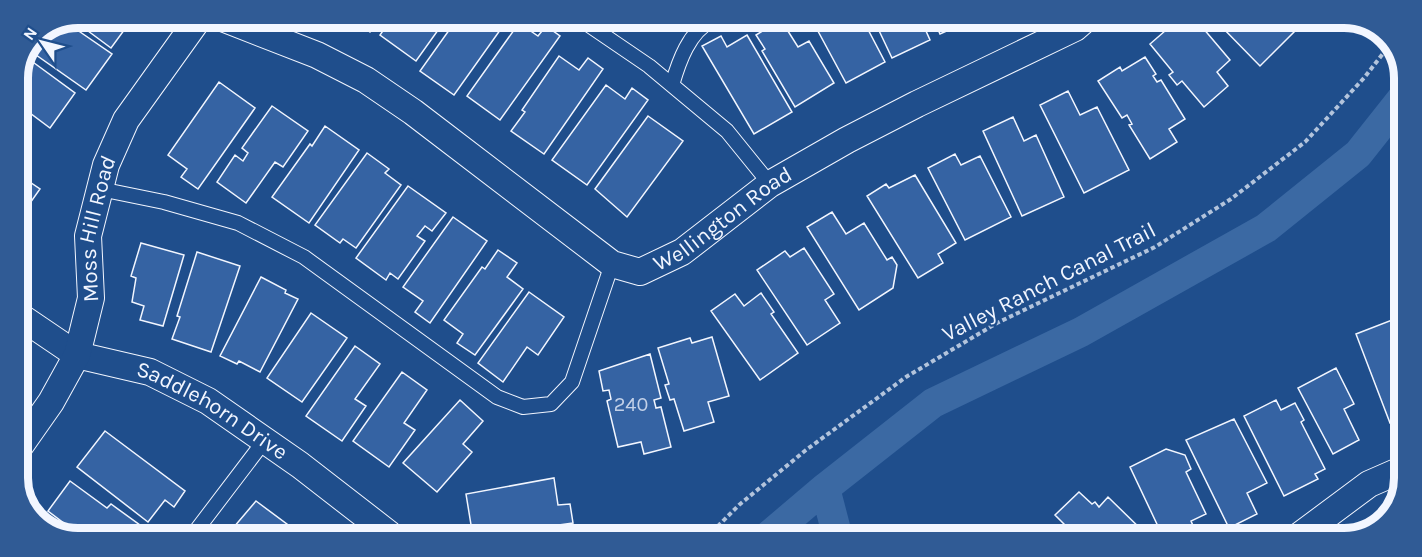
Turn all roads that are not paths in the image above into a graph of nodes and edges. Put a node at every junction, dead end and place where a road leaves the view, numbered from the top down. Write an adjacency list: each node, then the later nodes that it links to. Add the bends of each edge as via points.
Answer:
1 (192, 28): 8 (street, Moss Hill Road, via 126,120)
2 (247, 28): 9 (street, Wellington Road, via 366,80)
3 (593, 28): 6 (lane)
4 (701, 28): 6 (lane, via 681,56)
5 (1075, 28): 7 (street, Wellington Road, via 917,104)
6 (672, 85): 7 (lane, via 727,131)
7 (770, 184): 9 (street, Wellington Road, via 682,252 640,272)
8 (100, 189): 9 (lane, via 164,202 248,228 304,257 497,397 523,407 551,404 572,382); 11 (street, Moss Hill Road, via 88,236 91,298)
9 (612, 264)
10 (29, 322): 11 (street, Saddlehorn Drive)
11 (77, 355): 12 (street, Moss Hill Road); 13 (street, Saddlehorn Drive, via 150,372 208,401)
12 (29, 434)
13 (265, 440): 15 (lane); 16 (street, Saddlehorn Drive)
14 (1394, 473): 17 (street, via 1369,484)
15 (198, 528)
16 (381, 528)
17 (1310, 528)

